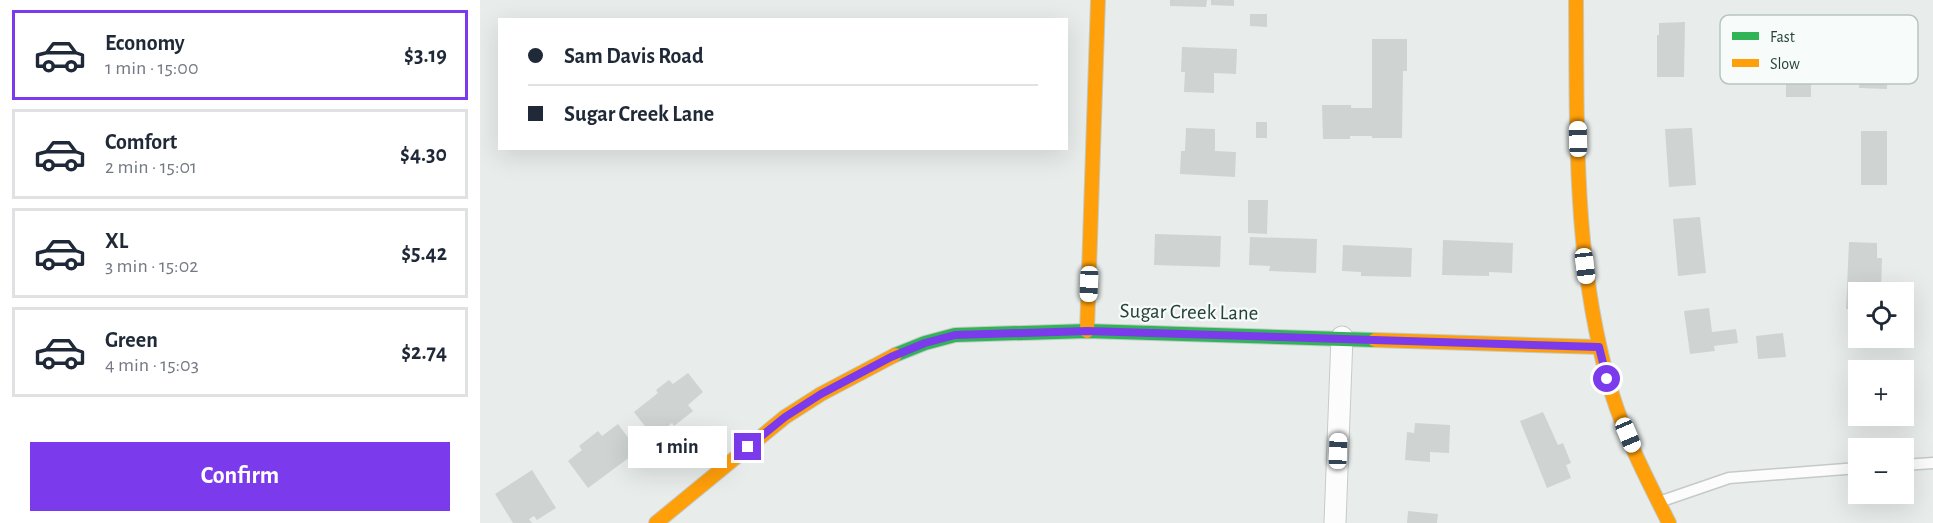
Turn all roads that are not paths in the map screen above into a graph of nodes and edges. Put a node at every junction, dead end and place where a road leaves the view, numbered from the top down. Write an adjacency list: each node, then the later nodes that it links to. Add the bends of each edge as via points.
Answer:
1 (1098, 0): 3 (street)
2 (1576, 0): 5 (street, via 1579,183 1587,284)
3 (1087, 331): 4 (street, Sugar Creek Lane); 10 (street, Sugar Creek Lane, via 955,335 891,357 785,417)
4 (1342, 337): 5 (street, Sugar Creek Lane); 11 (street)
5 (1599, 347): 9 (street, via 1621,419)
6 (1933, 462): 7 (lane)
7 (1914, 464)
8 (1848, 469): 9 (lane, via 1729,478)
9 (1658, 502): 12 (street)
10 (656, 523)
11 (1335, 523)
12 (1669, 523)

